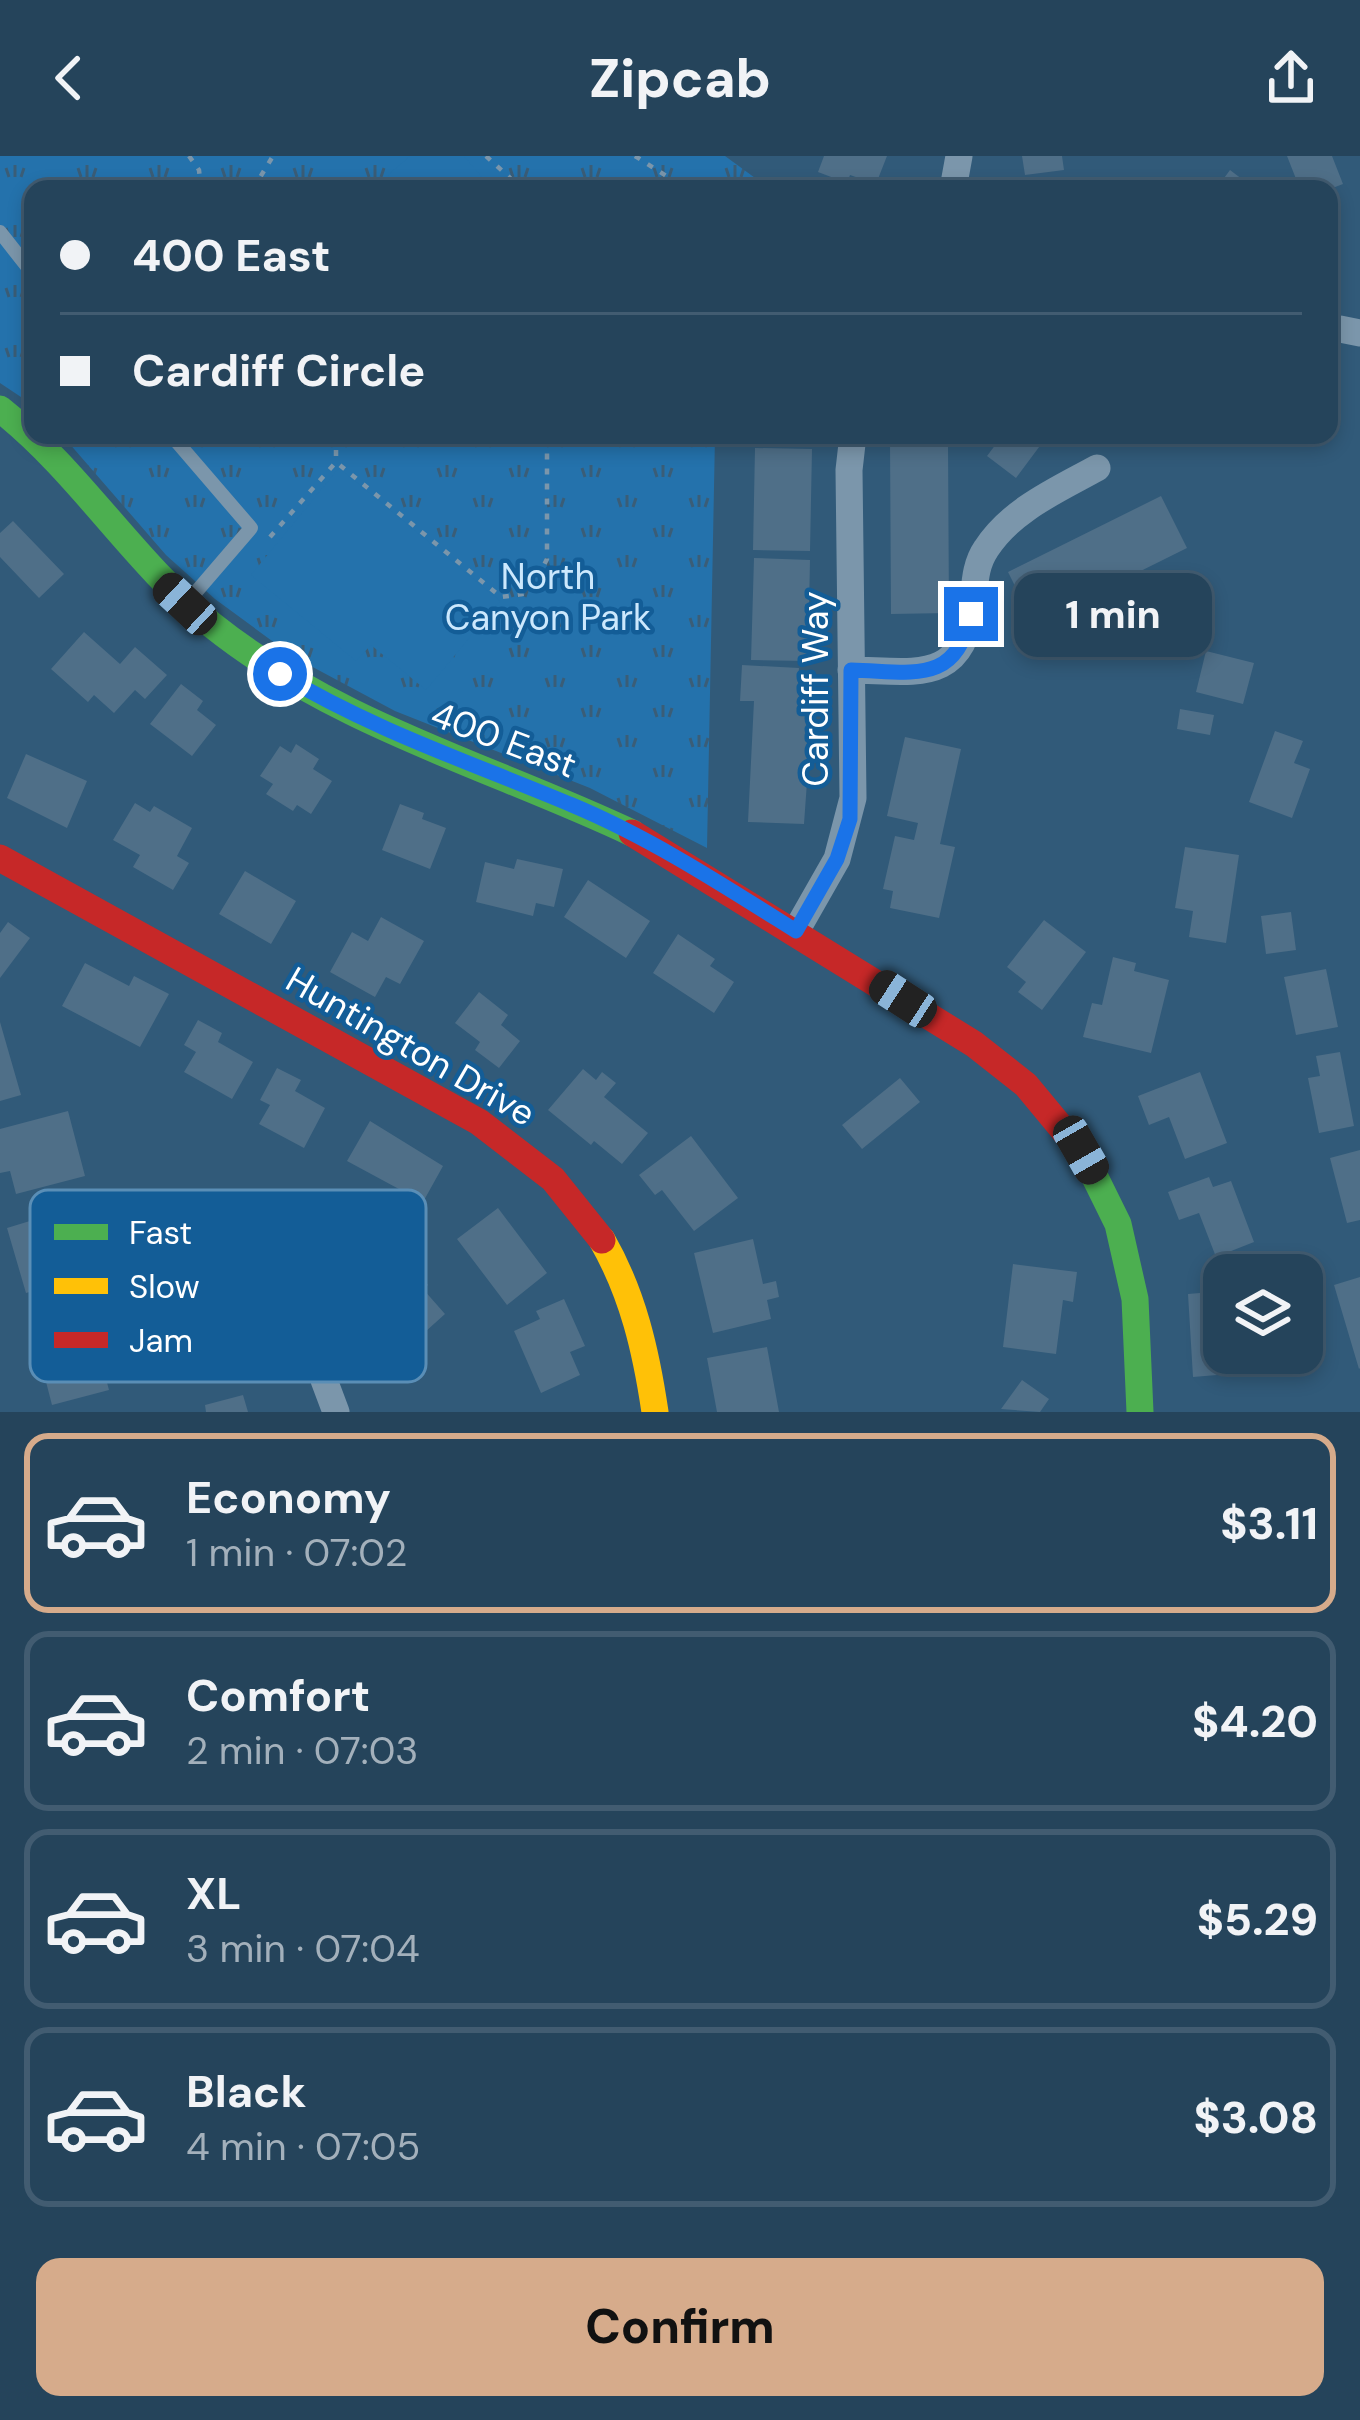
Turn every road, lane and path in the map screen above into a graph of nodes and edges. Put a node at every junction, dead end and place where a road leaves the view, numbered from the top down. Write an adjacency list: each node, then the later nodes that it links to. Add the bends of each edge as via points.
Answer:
1 (486, 156): 3 (path)
2 (635, 156): 4 (path)
3 (512, 180)
4 (670, 180)
5 (0, 232): 6 (lane)
6 (24, 263)
7 (0, 409): 8 (street, 400 East)
8 (24, 428)
9 (40, 444): 17 (street, 400 East)
10 (179, 444): 17 (lane, via 251,528)
11 (336, 444): 14 (path)
12 (547, 444): 14 (path, via 547,559 530,592 501,597)
13 (852, 444): 18 (street, Cardiff Way)
14 (336, 462): 16 (path)
15 (1096, 468): 18 (street, via 1032,504 992,540 951,661 926,671)
16 (266, 541)
17 (185, 604): 20 (street, 400 East, via 319,697 617,825)
18 (851, 670): 20 (street, Cardiff Way, via 850,819)
19 (0, 858): 23 (street, Huntington Drive, via 479,1121 536,1162 597,1231 625,1282)
20 (796, 931): 24 (street, 400 East, via 1002,1064 1081,1150 1108,1200 1131,1274)
21 (325, 1382): 22 (street)
22 (336, 1412)
23 (655, 1412)
24 (1140, 1412)

